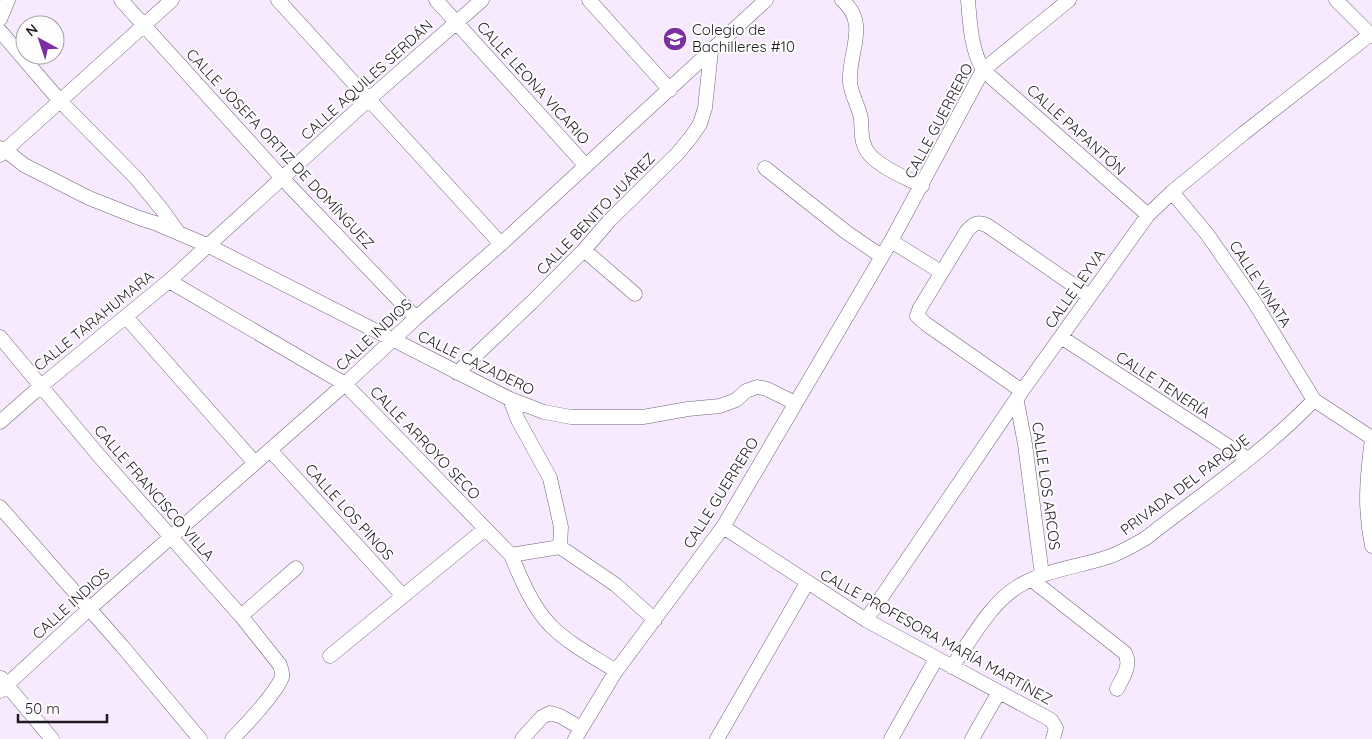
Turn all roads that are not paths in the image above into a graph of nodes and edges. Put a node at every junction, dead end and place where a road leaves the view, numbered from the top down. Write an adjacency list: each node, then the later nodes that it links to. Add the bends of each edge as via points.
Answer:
1 (8, 0): 13 (street)
2 (121, 0): 15 (street, CALLE JOSEFA ORTIZ DE DOMÍNGUEZ)
3 (172, 0): 15 (street)
4 (278, 0): 21 (street)
5 (436, 0): 14 (street, CALLE LEONA VICARIO)
6 (482, 0): 14 (street, CALLE AQUILES SERDÁN)
7 (589, 0): 20 (street)
8 (766, 0): 18 (street, CALLE INDIOS)
9 (842, 0): 27 (street, via 851,10 856,25 850,80 860,111 864,146 873,158)
10 (968, 0): 19 (street, via 975,52)
11 (1068, 0): 19 (street, CALLE GUERRERO)
12 (1336, 0): 17 (street)
13 (0, 19)
14 (457, 23): 21 (street, CALLE AQUILES SERDÁN); 24 (street, CALLE LEONA VICARIO)
15 (145, 25): 22 (street); 26 (street, CALLE JOSEFA ORTIZ DE DOMÍNGUEZ)
16 (0, 31): 22 (street)
17 (1371, 35): 28 (street, CALLE LEYVA)
18 (711, 51): 20 (street, CALLE INDIOS); 34 (street, CALLE BENITO JUÁREZ, via 707,98 700,124 678,154)
19 (983, 70): 27 (street, CALLE GUERRERO); 29 (street, CALLE PAPANTÓN)
20 (670, 90): 24 (street, CALLE INDIOS)
21 (368, 100): 26 (street, CALLE AQUILES SERDÁN); 32 (street)
22 (60, 101): 23 (street); 30 (street, via 136,178)
23 (1, 154): 30 (street, CALLE CAZADERO, via 89,198)
24 (586, 166): 32 (street, CALLE INDIOS)
25 (765, 168): 35 (street)
26 (282, 178): 33 (street, CALLE AQUILES SERDÁN); 41 (street, CALLE JOSEFA ORTIZ DE DOMÍNGUEZ)
27 (922, 186): 31 (street, CALLE GUERRERO)
28 (1172, 192): 29 (street, CALLE LEYVA); 50 (street, CALLE VINATA, via 1254,300)
29 (1148, 215): 39 (street, CALLE LEYVA)
30 (178, 232): 33 (street, CALLE CAZADERO)
31 (891, 241): 35 (street, CALLE GUERRERO); 36 (street)
32 (501, 244): 41 (street, CALLE INDIOS)
33 (208, 246): 37 (street, CALLE TARAHUMARA); 44 (street, CALLE CAZADERO)
34 (584, 250): 38 (street); 45 (street, CALLE BENITO JUÁREZ)
35 (881, 256): 51 (street, CALLE GUERRERO)
36 (941, 272): 39 (street, via 967,231 978,223 1000,234); 48 (street, via 918,316)
37 (169, 281): 40 (street, CALLE TARAHUMARA); 46 (street, CALLE ARROYO SECO)
38 (635, 294)
39 (1089, 296): 43 (street, CALLE LEYVA)
40 (126, 317): 47 (street, CALLE TARAHUMARA); 56 (street)
41 (416, 318): 44 (street, CALLE INDIOS)
42 (0, 337): 47 (street, CALLE FRANCISCO VILLA)
43 (1061, 337): 48 (street, CALLE LEYVA); 55 (street, CALLE TENERÍA)
44 (393, 341): 45 (street, CALLE CAZADERO); 46 (street, CALLE INDIOS)
45 (457, 373): 49 (street, CALLE CAZADERO)
46 (345, 384): 54 (street, CALLE INDIOS); 59 (street, CALLE ARROYO SECO)
47 (40, 386): 52 (street, CALLE TARAHUMARA); 60 (street, CALLE FRANCISCO VILLA)
48 (1019, 397): 65 (street, CALLE LOS ARCOS); 71 (street, CALLE LEYVA)
49 (510, 399): 51 (street, CALLE CAZADERO, via 544,412 571,417 643,417 720,406 757,388 767,389); 62 (street, via 550,478 561,527)
50 (1314, 400): 53 (street); 55 (street, PRIVADA DEL PARQUE)
51 (795, 403): 58 (street, CALLE GUERRERO)
52 (0, 422)
53 (1372, 438): 61 (street, via 1366,485)
54 (270, 450): 56 (street, CALLE INDIOS); 67 (street, CALLE LOS PINOS)
55 (1248, 459): 65 (street, PRIVADA DEL PARQUE, via 1146,538 1111,556)
56 (255, 463): 60 (street, CALLE INDIOS)
57 (0, 507): 68 (street)
58 (722, 527): 66 (street, CALLE PROFESORA MARÍA MARTÍNEZ); 70 (street, CALLE GUERRERO)
59 (485, 529): 63 (street, CALLE ARROYO SECO); 67 (street)
60 (171, 537): 68 (street, CALLE INDIOS); 69 (street, CALLE FRANCISCO VILLA)
61 (1372, 546)
62 (560, 547): 63 (street); 70 (street, via 616,584)
63 (511, 555): 75 (street, CALLE ARROYO SECO, via 527,590 549,624)
64 (296, 568): 69 (street)
65 (1037, 577): 74 (street, PRIVADA DEL PARQUE, via 1017,587 999,602); 77 (street, via 1125,653 1127,669)
66 (807, 583): 71 (street, CALLE PROFESORA MARÍA MARTÍNEZ); 85 (street)
67 (403, 596): 72 (street)
68 (89, 609): 76 (street, CALLE INDIOS); 82 (street)
69 (241, 616): 83 (street, CALLE FRANCISCO VILLA, via 276,660 282,676 265,702)
70 (655, 620): 75 (street, CALLE GUERRERO)
71 (866, 620): 73 (street, CALLE PROFESORA MARÍA MARTÍNEZ)
72 (330, 656)
73 (936, 659): 74 (street, CALLE PROFESORA MARÍA MARTÍNEZ); 86 (street)
74 (952, 667): 78 (street, CALLE PROFESORA MARÍA MARTÍNEZ)
75 (616, 671): 79 (street, CALLE GUERRERO)
76 (2, 684): 81 (street)
77 (1116, 689)
78 (999, 692): 80 (street, CALLE PROFESORA MARÍA MARTÍNEZ, via 1050,720); 87 (street)
79 (578, 734): 84 (street, via 560,716 550,712)
80 (1055, 734)
81 (52, 739)
82 (200, 739)
83 (232, 739)
84 (522, 739)
85 (717, 739)
86 (891, 739)
87 (972, 739)

